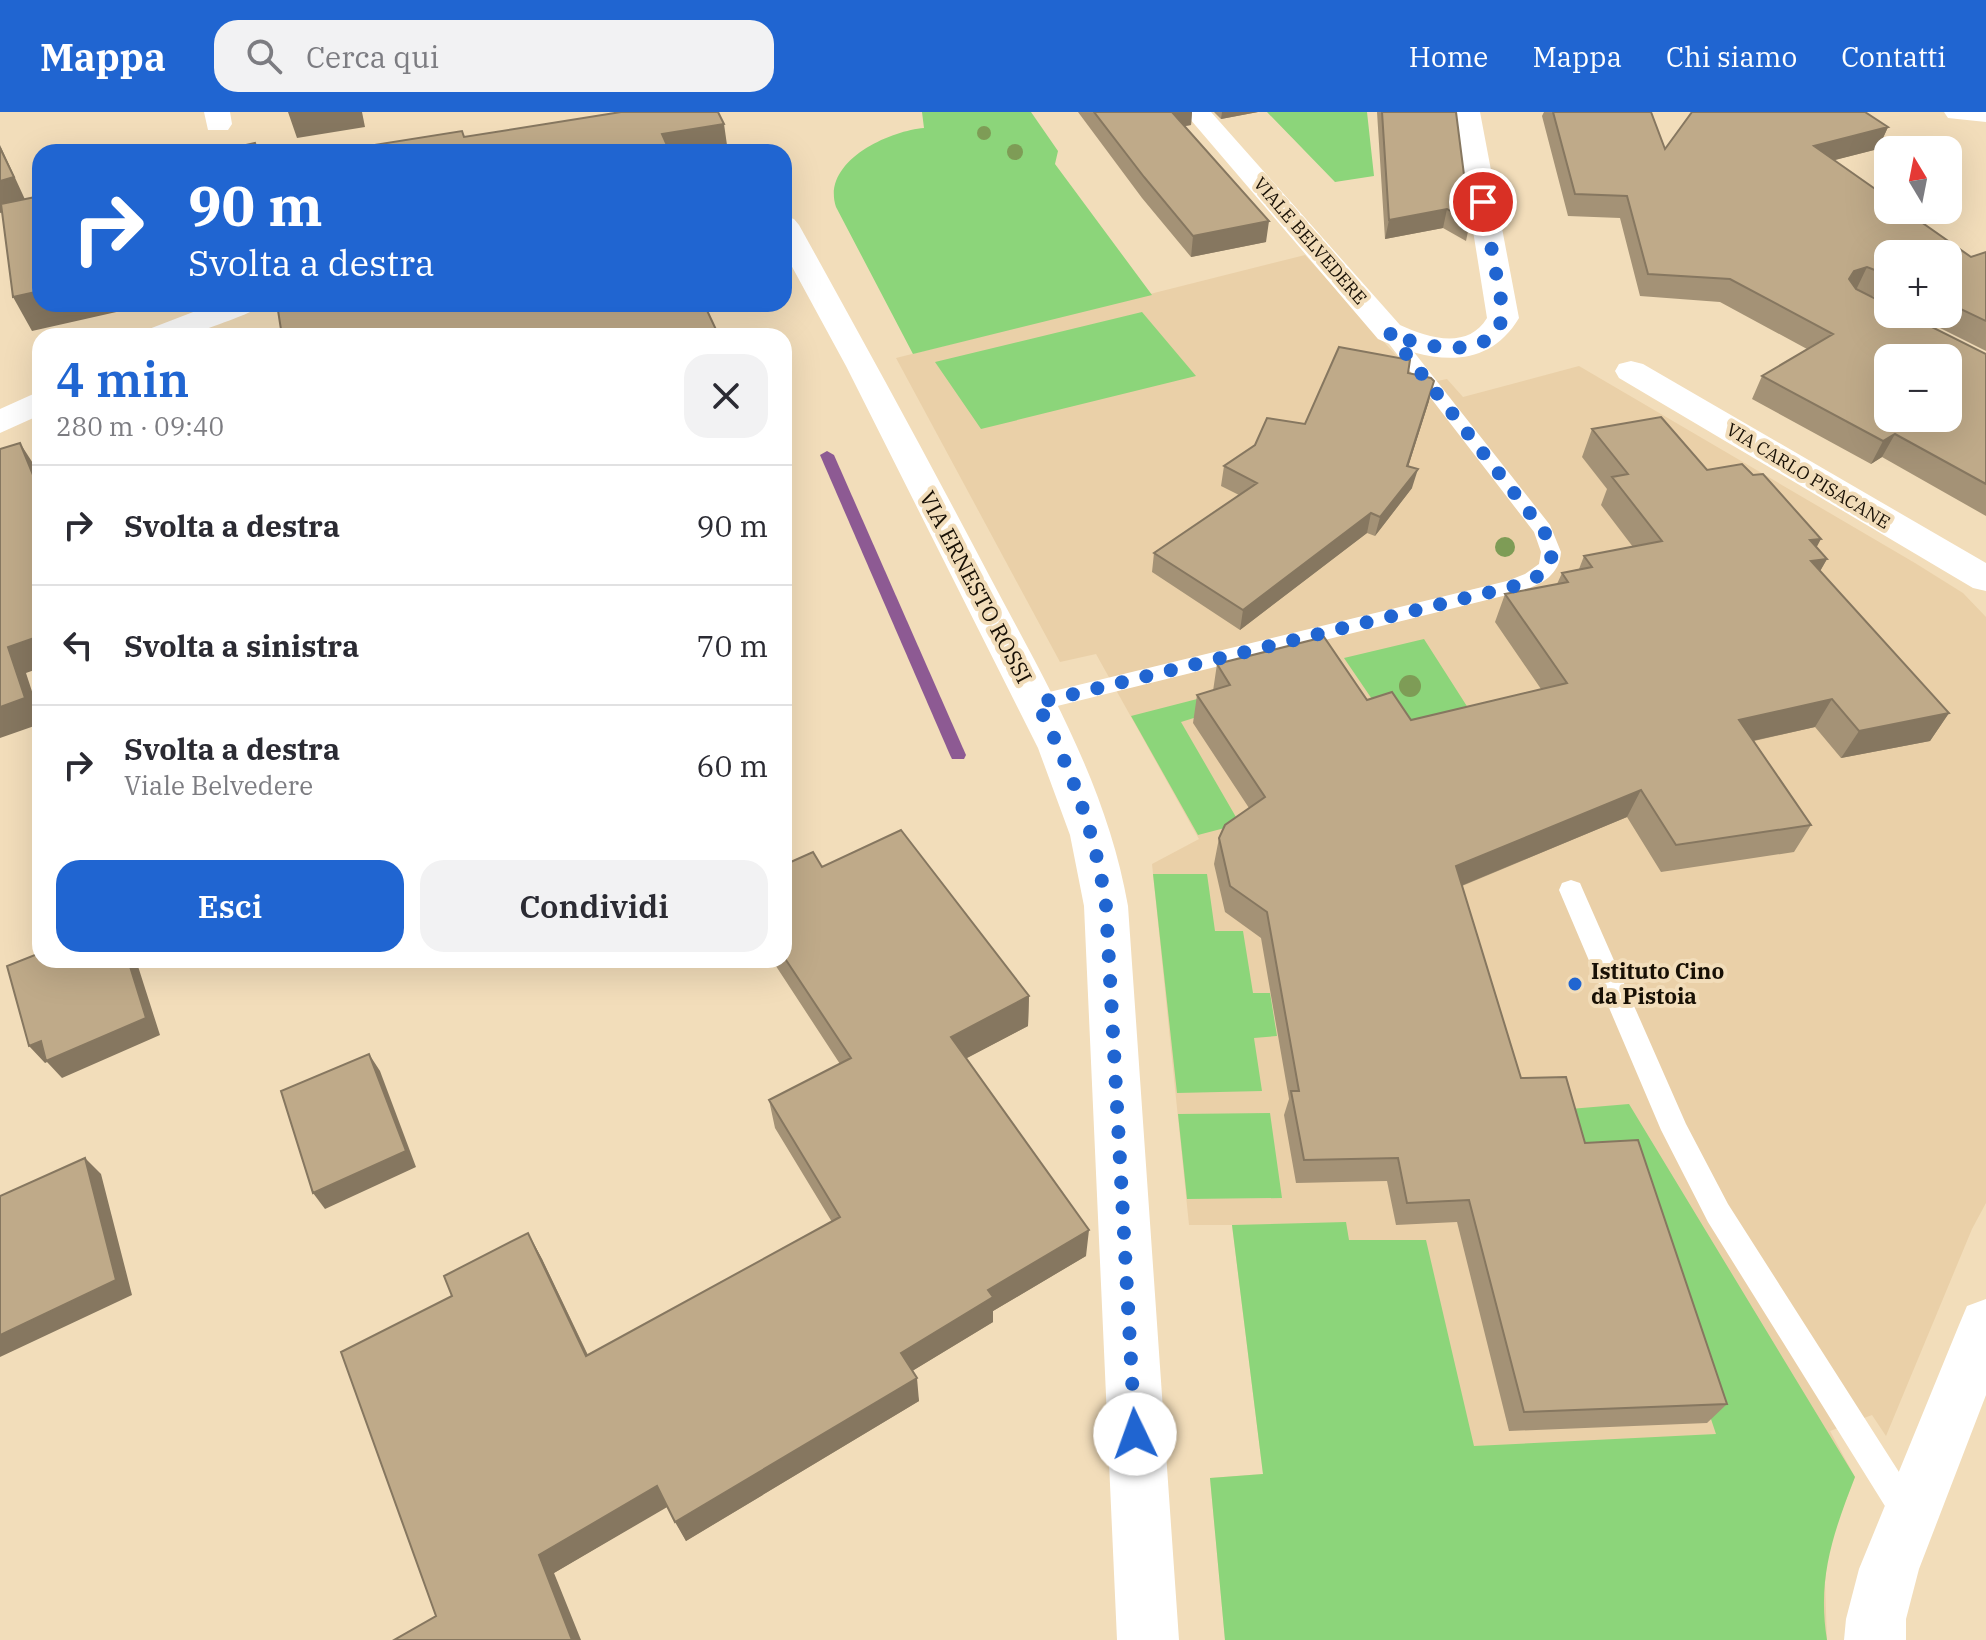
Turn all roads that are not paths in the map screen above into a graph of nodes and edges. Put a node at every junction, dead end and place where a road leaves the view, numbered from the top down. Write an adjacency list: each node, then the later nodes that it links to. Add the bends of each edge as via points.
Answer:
1 (1197, 112): 8 (street, VIALE BELVEDERE)
2 (1467, 112): 8 (street, VIALE BELVEDERE, via 1503,318 1495,333 1463,347 1421,345)
3 (1957, 112): 4 (street)
4 (1986, 114)
5 (792, 239): 13 (street, VIA ERNESTO ROSSI)
6 (220, 312): 7 (street)
7 (178, 328)
8 (1389, 332): 13 (lane, via 1543,530 1553,553 1549,567 1511,587)
9 (1631, 371): 12 (street, VIA CARLO PISACANE)
10 (32, 405): 11 (street)
11 (0, 423)
12 (1986, 579)
13 (1037, 703): 17 (street, VIA ERNESTO ROSSI, via 1086,810 1106,906)
14 (1571, 890): 16 (lane, via 1694,1167)
15 (1986, 1325): 16 (street)
16 (1910, 1518): 18 (street, via 1885,1584)
17 (1148, 1640)
18 (1875, 1640)

